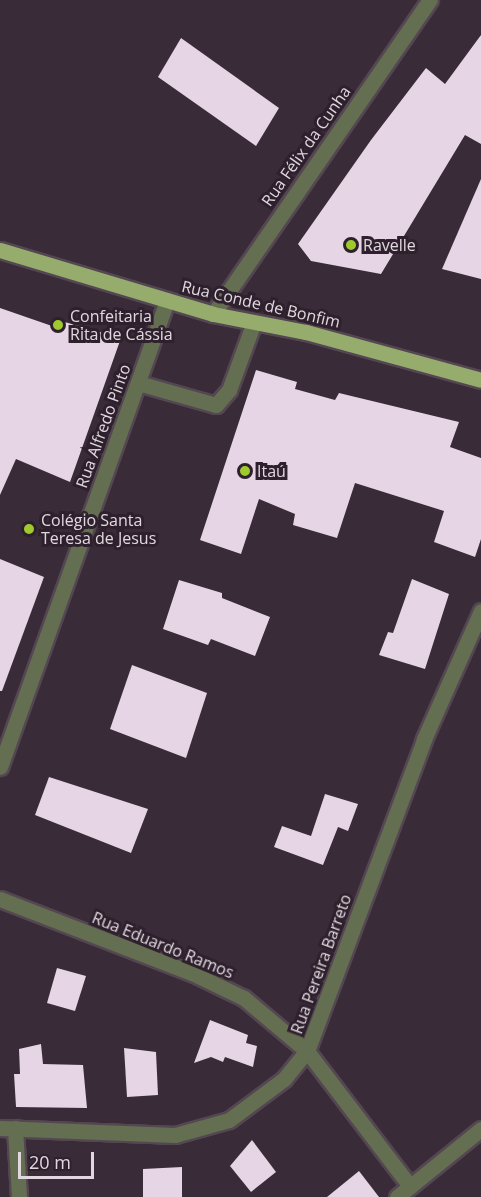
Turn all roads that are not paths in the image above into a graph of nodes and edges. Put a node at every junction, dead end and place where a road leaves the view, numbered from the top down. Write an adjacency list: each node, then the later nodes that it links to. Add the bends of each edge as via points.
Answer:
1 (430, 0): 4 (street, Rua Félix da Cunha)
2 (0, 250): 3 (main road, Rua Conde de Bonfim)
3 (166, 300): 4 (main road, Rua Conde de Bonfim); 7 (street, Rua Alfredo Pinto)
4 (213, 314): 5 (main road, Rua Conde de Bonfim)
5 (254, 322): 6 (main road, Rua Conde de Bonfim); 7 (street, via 229,390 216,405)
6 (481, 380)
7 (138, 383): 9 (street, Rua Alfredo Pinto)
8 (481, 611): 11 (street, Rua Pereira Barreto, via 424,739)
9 (0, 767)
10 (0, 899): 11 (street, Rua Eduardo Ramos, via 192,973 244,998)
11 (307, 1051): 12 (street, Rua Pereira Barreto, via 284,1079 254,1104 229,1120 197,1131 175,1135); 14 (street, Rua Eduardo Ramos)
12 (8, 1128): 15 (street)
13 (481, 1129): 14 (street)
14 (410, 1186): 16 (street)
15 (19, 1197)
16 (397, 1197)

